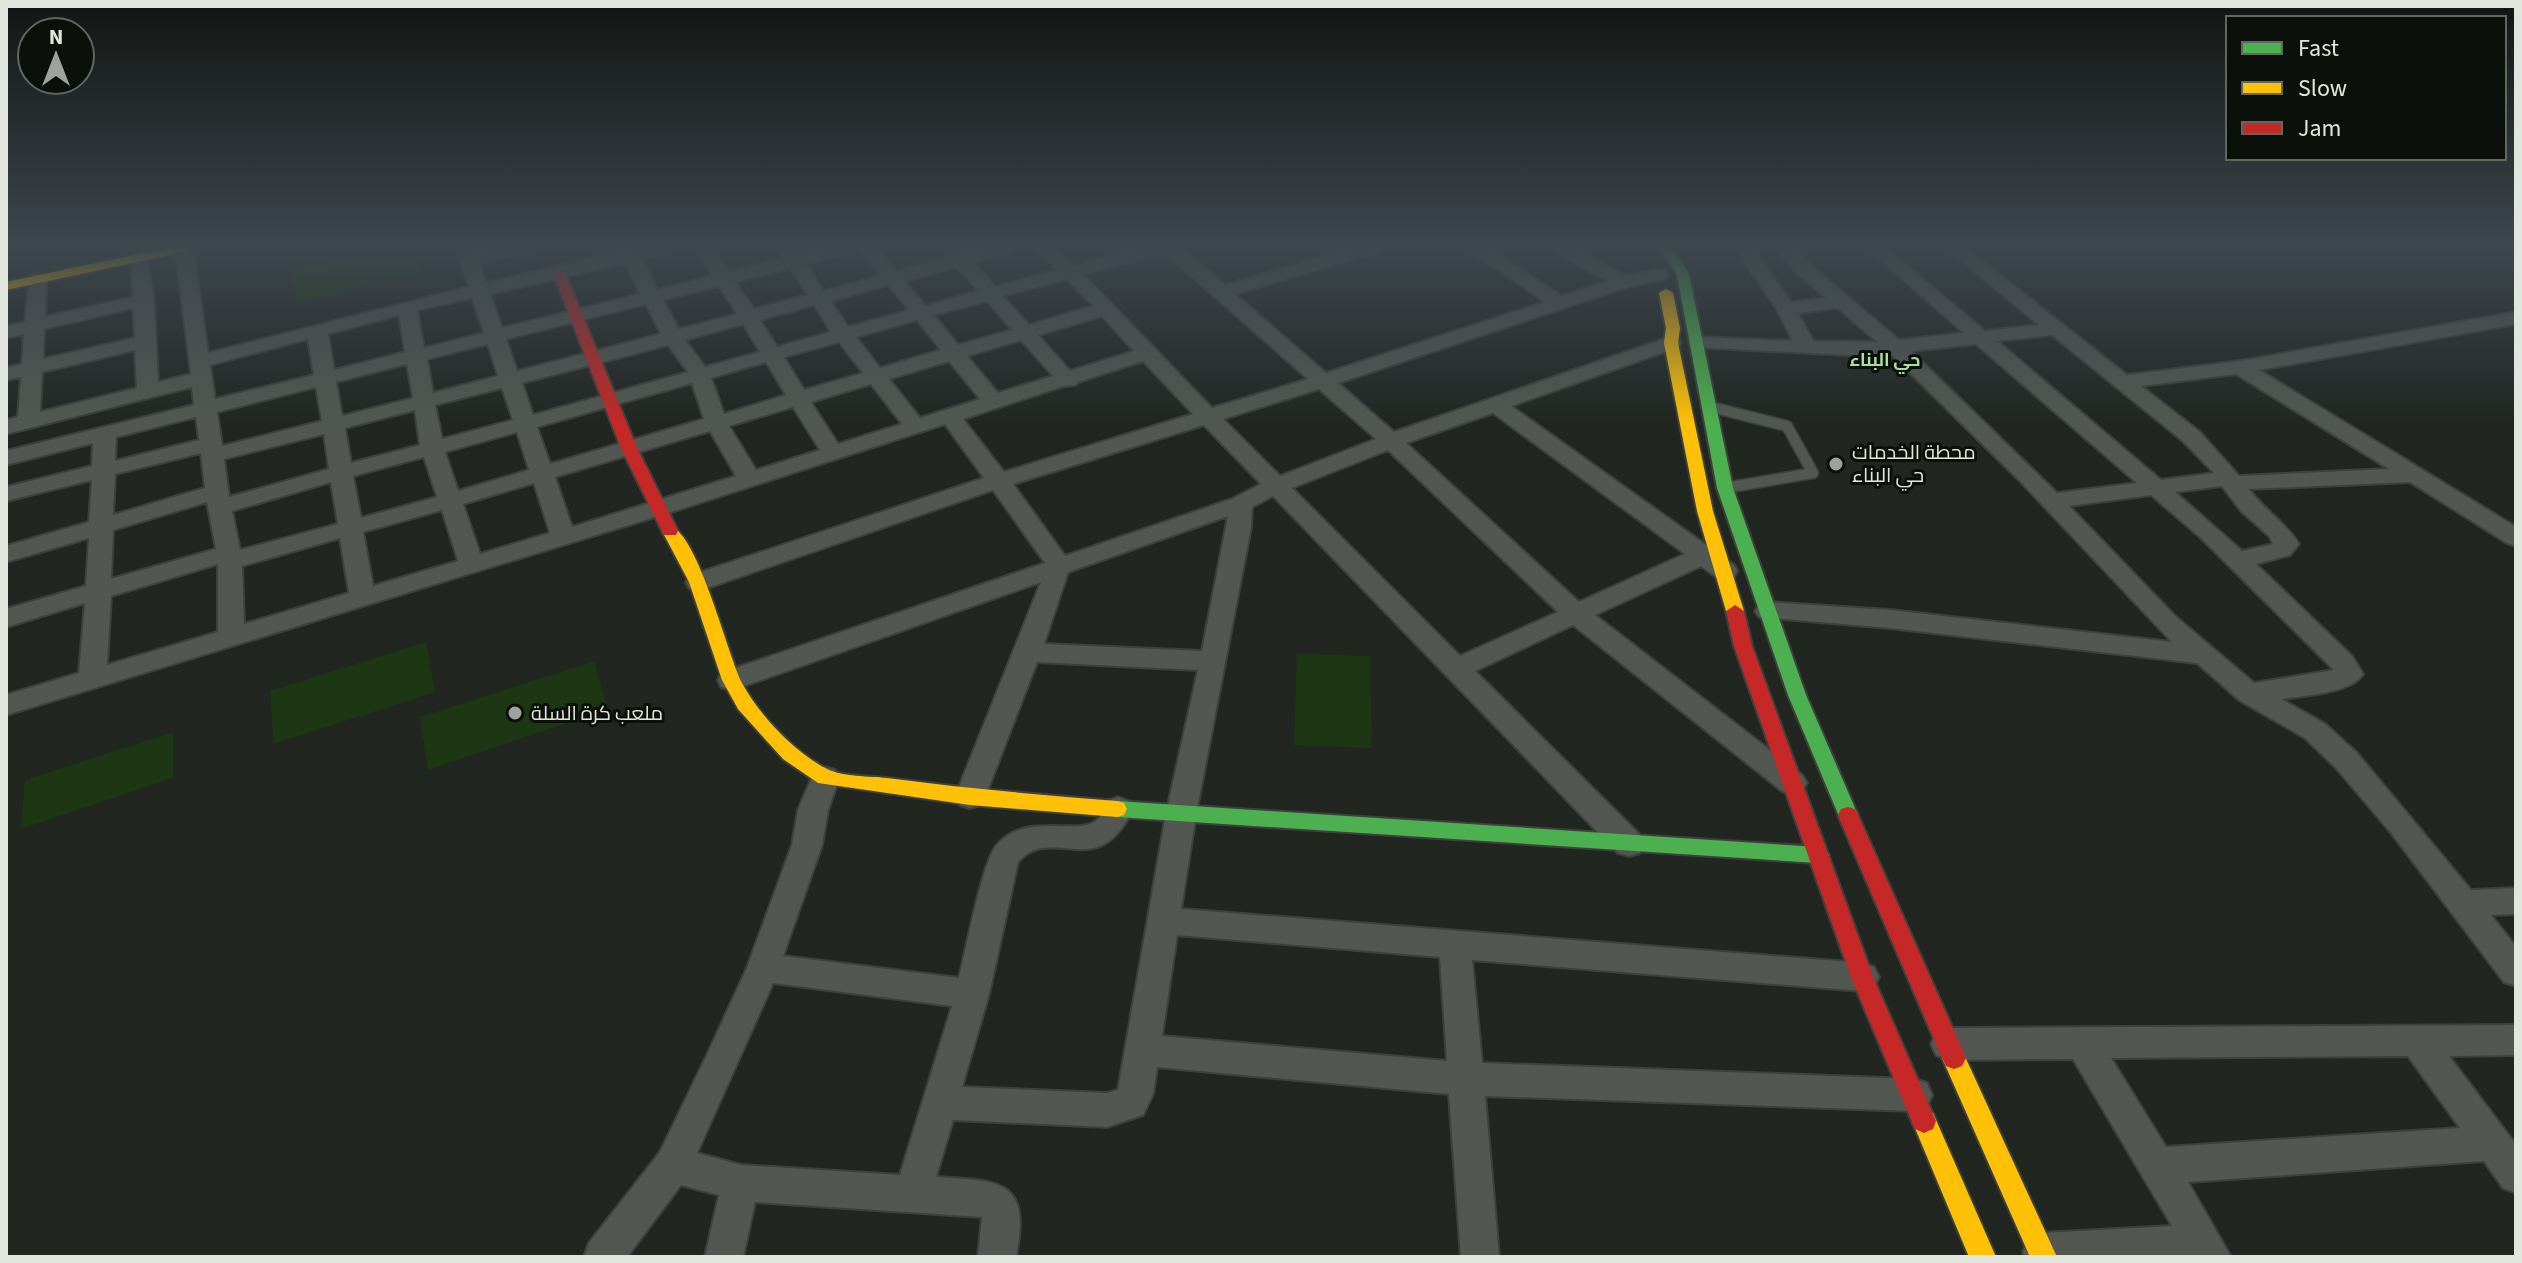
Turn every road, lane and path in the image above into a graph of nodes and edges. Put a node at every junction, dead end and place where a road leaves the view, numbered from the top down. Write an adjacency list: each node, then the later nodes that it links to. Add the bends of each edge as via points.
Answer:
1 (36, 307): 30 (street)
2 (114, 307): 30 (street)
3 (145, 307): 39 (street)
4 (192, 307): 51 (street)
5 (407, 307): 32 (street); 47 (street)
6 (486, 307): 36 (street)
7 (574, 307): 28 (main road)
8 (616, 307): 28 (street)
9 (657, 307): 37 (street)
10 (744, 307): 27 (street)
11 (780, 307): 27 (street)
12 (825, 307): 35 (street)
13 (917, 307): 26 (street)
14 (941, 307): 26 (street)
15 (1003, 307): 33 (street)
16 (1239, 307): 58 (street)
17 (1548, 307): 58 (street)
18 (1670, 307): 40 (main road)
19 (1691, 307): 41 (main road)
20 (1796, 307): 25 (street)
21 (1850, 307): 43 (street)
22 (1943, 307): 38 (street)
23 (2027, 307): 31 (street)
24 (1107, 308): 33 (street); 45 (street)
25 (1786, 308): 42 (street)
26 (921, 312): 35 (street); 44 (street)
27 (749, 315): 37 (street); 46 (street)
28 (579, 317): 36 (street); 48 (main road)
29 (2516, 318): 49 (street)
30 (36, 325): 34 (street); 50 (street)
31 (2054, 329): 38 (street); 59 (street)
32 (317, 330): 51 (street); 55 (street)
33 (1026, 331): 44 (street); 57 (street)
34 (6, 332)
35 (843, 334): 46 (street); 54 (street)
36 (496, 337): 47 (street); 56 (street)
37 (673, 337): 48 (street); 52 (street)
38 (1979, 338): 43 (street); 91 (street)
39 (147, 341): 50 (street); 60 (street)
40 (1671, 343): 65 (street); 109 (main road, via 1705,511)
41 (1699, 343): 42 (street); 66 (main road)
42 (1806, 347): 43 (street)
43 (1895, 347): 96 (street)
44 (953, 351): 54 (street); 64 (street)
45 (1147, 353): 57 (street); 69 (street)
46 (774, 354): 52 (street); 61 (street)
47 (416, 357): 55 (street); 63 (street)
48 (595, 358): 56 (street); 62 (main road)
49 (2240, 367): 59 (street); 86 (street)
50 (32, 368): 53 (street); 70 (street)
51 (200, 370): 60 (street); 67 (street)
52 (699, 373): 62 (street); 72 (street)
53 (6, 374)
54 (873, 374): 61 (street); 75 (street)
55 (326, 379): 67 (street); 73 (street)
56 (510, 380): 63 (street); 71 (street)
57 (1068, 381): 64 (street)
58 (1324, 381): 69 (street); 77 (street)
59 (2123, 382): 89 (street, via 2192,437)
60 (148, 391): 70 (street)
61 (797, 398): 72 (street); 81 (street)
62 (611, 400): 71 (street); 79 (main road)
63 (423, 402): 73 (street); 78 (street)
64 (994, 402): 68 (street)
65 (1496, 405): 77 (street); 104 (street)
66 (1710, 407): 92 (main road); 92 (lane, via 1787,426 1813,473)
67 (206, 410): 76 (street); 80 (street)
68 (950, 416): 75 (street); 88 (street)
69 (1208, 416): 88 (street); 90 (street)
70 (29, 421): 74 (street)
71 (525, 423): 78 (street); 85 (street)
72 (716, 423): 79 (street); 87 (street)
73 (332, 425): 80 (street); 84 (street)
74 (6, 427)
75 (916, 427): 81 (street)
76 (105, 433): 82 (street); 83 (street)
77 (1391, 441): 90 (street); 114 (street)
78 (432, 447): 84 (street); 95 (street)
79 (629, 448): 85 (street); 98 (main road)
80 (212, 450): 83 (street); 94 (street)
81 (832, 452): 87 (street)
82 (6, 458)
83 (103, 470): 93 (street); 99 (street)
84 (342, 471): 94 (street); 100 (street)
85 (542, 473): 95 (street); 101 (street)
86 (2415, 475): 89 (street); 102 (street)
87 (749, 478): 98 (street)
88 (997, 481): 108 (street); 110 (street)
89 (2230, 481): 91 (street); 106 (street, via 2287,544)
90 (1278, 485): 97 (street); 120 (street)
91 (2155, 486): 96 (street); 106 (street)
92 (1725, 488): 113 (main road)
93 (6, 494)
94 (218, 500): 99 (street); 105 (street)
95 (449, 501): 100 (street); 107 (street)
96 (2052, 501): 118 (street)
97 (1240, 504): 108 (street); 119 (street)
98 (657, 509): 101 (street); 110 (main road)
99 (99, 526): 103 (street); 111 (street)
100 (349, 529): 105 (street); 112 (street)
101 (563, 535): 107 (street)
102 (2516, 538)
103 (6, 554)
104 (1704, 555): 109 (street); 114 (street)
105 (229, 557): 111 (street); 116 (street)
106 (2239, 560): 123 (street, via 2350,674 2325,683)
107 (471, 563): 112 (street)
108 (1058, 565): 117 (street); 122 (street)
109 (1725, 571): 126 (main road, via 1743,646)
110 (698, 582): 122 (main road)
111 (100, 591): 115 (street); 121 (street)
112 (362, 596): 116 (street)
113 (1768, 611): 118 (street, via 1890,619); 142 (main road, via 1797,695)
114 (1575, 613): 120 (street); 126 (street)
115 (6, 618)
116 (231, 636): 121 (street)
117 (1028, 652): 119 (street); 127 (street)
118 (2201, 654): 123 (street)
119 (1213, 661): 129 (street)
120 (1457, 668): 130 (street)
121 (92, 679): 124 (street)
122 (731, 680): 125 (main road, via 745,704 790,754)
123 (2249, 693): 133 (street, via 2315,731 2347,761)
124 (6, 705)
125 (825, 778): 127 (main road); 136 (street)
126 (1794, 784): 131 (main road)
127 (970, 797): 128 (main road)
128 (1118, 809): 129 (main road); 139 (street, via 1103,833 1077,838 1024,836 1012,844 999,875)
129 (1181, 814): 130 (main road); 134 (street)
130 (1629, 844): 131 (main road)
131 (1818, 855): 138 (main road)
132 (2516, 901): 133 (street)
133 (2461, 904): 137 (street)
134 (1163, 921): 135 (street); 144 (street)
135 (1455, 946): 138 (street); 145 (street)
136 (763, 968): 139 (street); 149 (street)
137 (2516, 972)
138 (1862, 977): 146 (main road)
139 (972, 994): 147 (street)
140 (2516, 1040): 141 (street)
141 (2418, 1042): 143 (street); 148 (street)
142 (1948, 1044): 143 (street); 155 (main road)
143 (2084, 1045): 150 (street)
144 (1142, 1050): 145 (street); 147 (street, via 1135,1094 1120,1108)
145 (1466, 1079): 146 (street); 159 (street)
146 (1914, 1095): 160 (main road)
147 (940, 1103): 153 (street)
148 (2492, 1143): 150 (street); 151 (street)
149 (673, 1165): 152 (street); 156 (street)
150 (2156, 1166): 154 (street)
151 (2516, 1175)
152 (741, 1183): 153 (street); 157 (street)
153 (912, 1196): 158 (street, via 991,1199 1004,1218)
154 (2208, 1250): 155 (street)
155 (2043, 1254)
156 (603, 1257)
157 (724, 1257)
158 (997, 1257)
159 (1480, 1257)
160 (1983, 1257)

